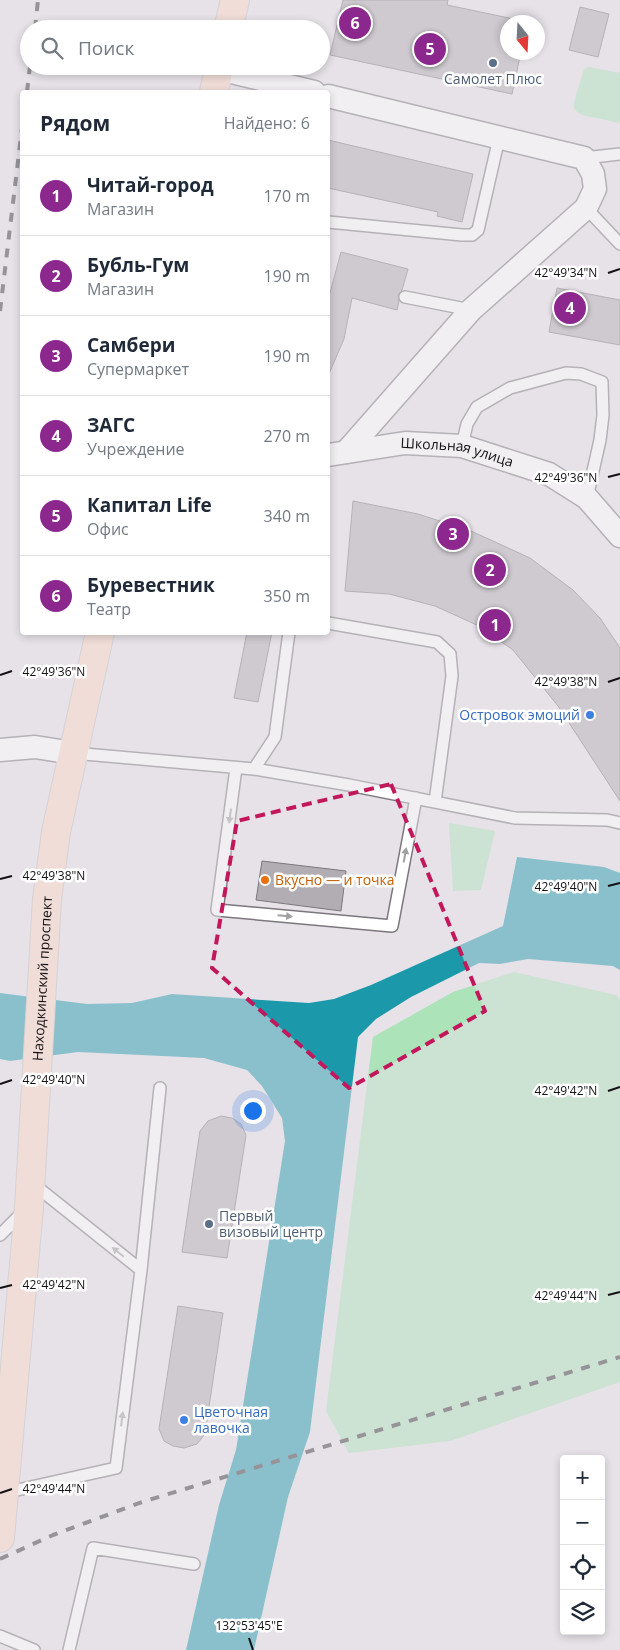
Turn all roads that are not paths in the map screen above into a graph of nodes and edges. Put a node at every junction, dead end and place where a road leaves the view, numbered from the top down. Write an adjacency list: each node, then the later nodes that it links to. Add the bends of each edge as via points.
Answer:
1 (235, 0): 2 (main road)
2 (230, 20)
3 (217, 76): 4 (street)
4 (302, 90)
5 (330, 96): 6 (street)
6 (500, 138): 8 (street); 10 (lane, via 478,230 472,235)
7 (620, 154): 8 (lane)
8 (584, 158): 9 (street, via 593,174 595,190)
9 (586, 208): 11 (lane); 13 (street)
10 (330, 222)
11 (620, 244)
12 (405, 296): 13 (lane)
13 (471, 310): 15 (street)
14 (462, 446): 15 (street, Школьная улица, via 406,443); 16 (street, Школьная улица, via 549,474); 16 (lane, via 467,424 477,407 510,388 566,373 602,382 600,440)
15 (337, 453)
16 (587, 498): 17 (street, Школьная улица)
17 (620, 536)
18 (330, 623): 26 (lane, via 436,642 450,654 452,676)
19 (99, 635): 22 (main road, Находкинский проспект)
20 (289, 635): 24 (lane, via 275,737)
21 (0, 750): 22 (street, via 35,746)
22 (73, 753): 23 (lane); 29 (main road, Находкинский проспект, via 56,832 47,899)
23 (236, 768): 24 (lane); 25 (lane, one-way to 25, via 217,910 392,926)
24 (254, 769): 25 (lane)
25 (416, 798): 26 (lane)
26 (435, 802): 27 (lane, via 515,818)
27 (620, 823)
28 (160, 1088): 31 (lane)
29 (30, 1194): 30 (lane); 31 (lane, one-way to 29); 32 (main road, Находкинский проспект)
30 (0, 1234)
31 (141, 1270): 32 (lane, one-way to 31, via 116,1468)
32 (2, 1492): 33 (main road, Находкинский проспект)
33 (0, 1538)
34 (194, 1564): 37 (lane, via 93,1548)
35 (0, 1636): 36 (lane)
36 (34, 1650)
37 (70, 1650)

